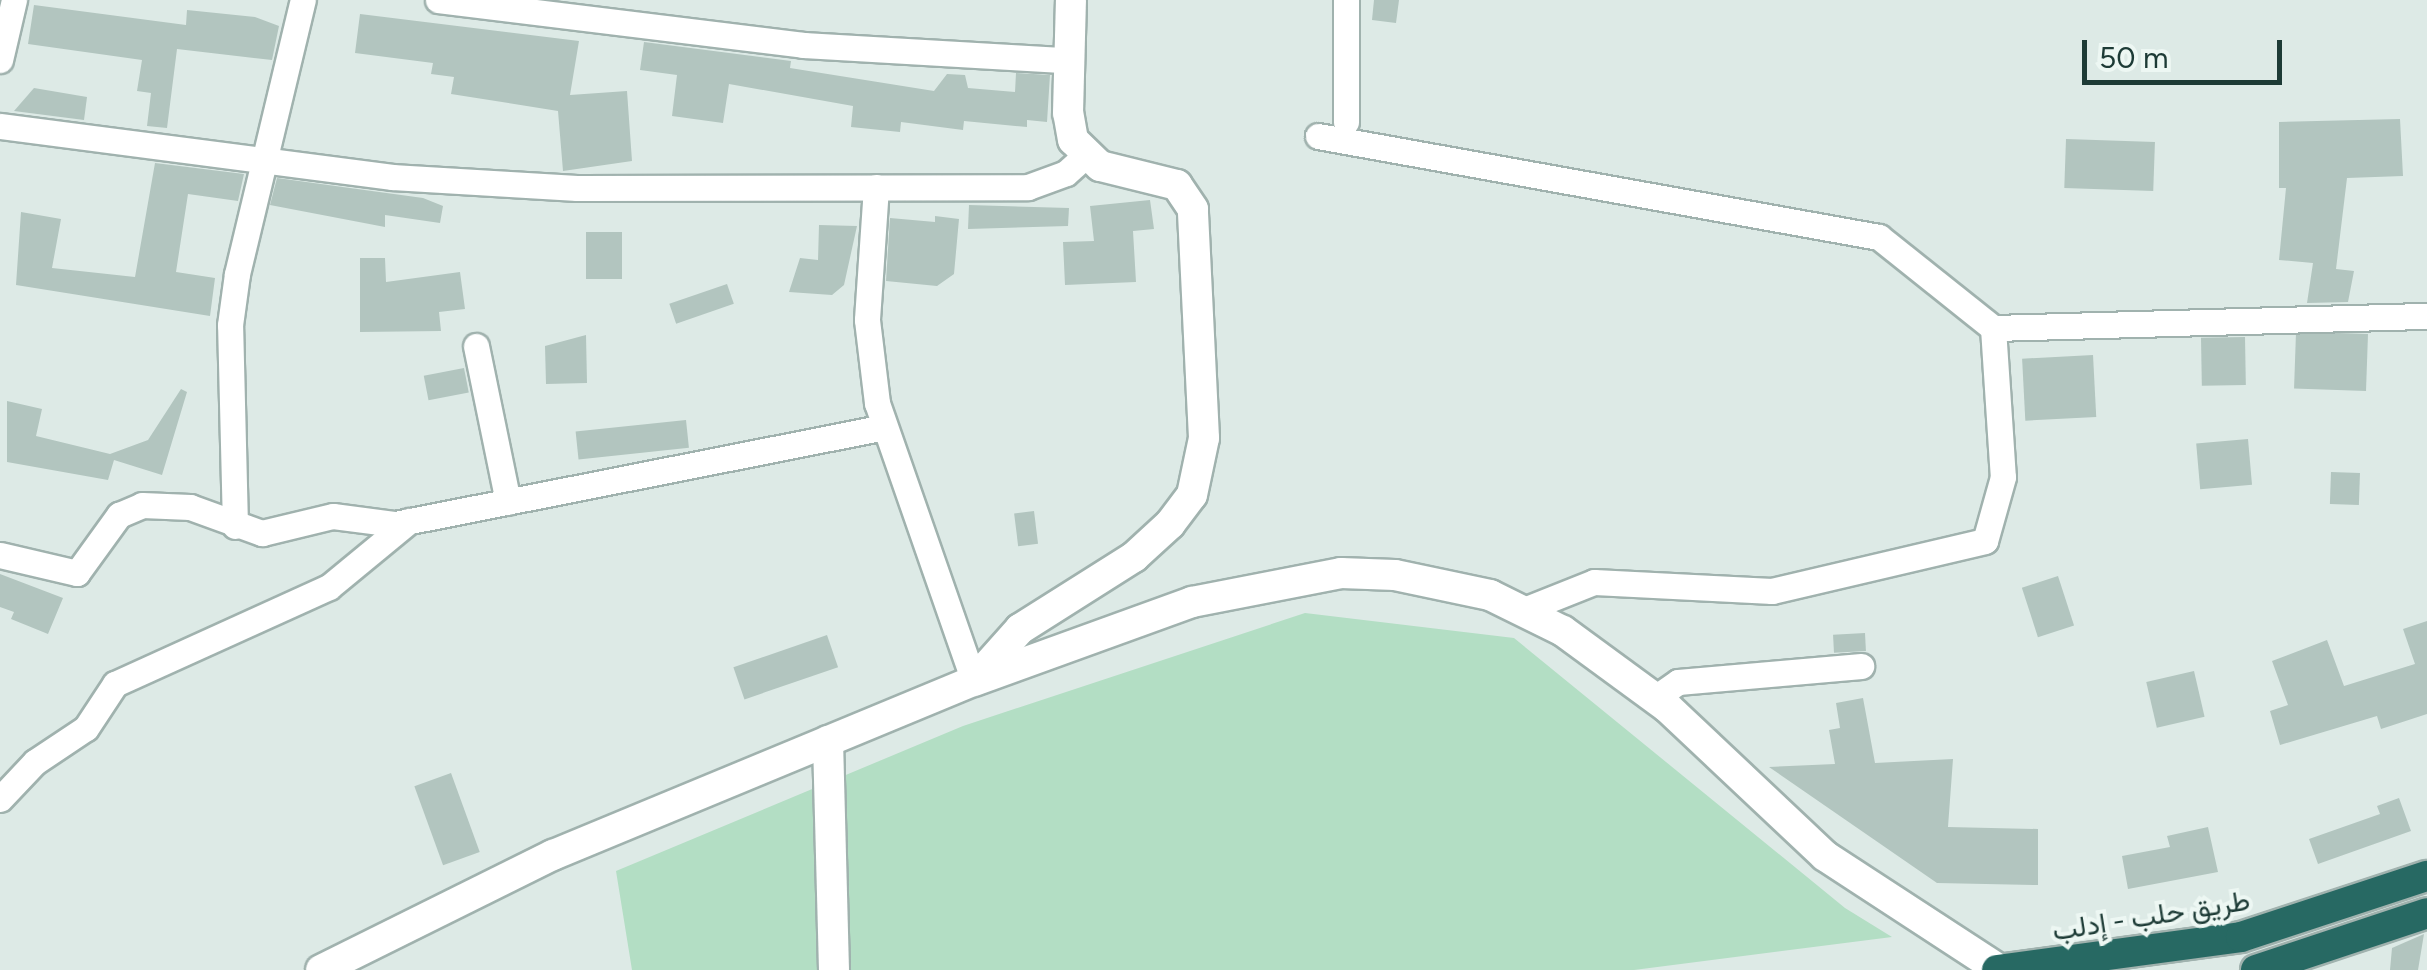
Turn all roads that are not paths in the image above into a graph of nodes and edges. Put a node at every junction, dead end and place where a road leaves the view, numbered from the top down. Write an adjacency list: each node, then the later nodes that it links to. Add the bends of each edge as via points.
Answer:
1 (14, 0): 6 (street)
2 (303, 0): 12 (street)
3 (438, 0): 7 (street, via 803,45)
4 (1071, 0): 7 (street)
5 (1346, 0): 8 (street)
6 (0, 60)
7 (1067, 60): 11 (street, via 1068,113)
8 (1346, 122)
9 (0, 126): 12 (street)
10 (1318, 136): 15 (street, via 1879,236)
11 (1084, 156): 13 (street, via 1066,173 1028,187); 24 (street, via 1100,166 1163,178 1193,209 1204,438 1199,474 1170,524 1134,557 1020,629)
12 (268, 157): 13 (street, via 392,177 577,188); 20 (street, via 230,325)
13 (876, 187): 17 (street, via 867,320)
14 (2427, 316): 15 (street)
15 (1993, 328): 22 (street, via 2002,477 1984,541 1772,591 1594,582)
16 (476, 346): 18 (street)
17 (882, 428): 18 (street); 24 (street)
18 (508, 502): 19 (street)
19 (409, 521): 20 (street, via 333,516 262,533); 27 (street, via 329,587 116,684 86,728 34,762)
20 (235, 526): 21 (street, via 190,507 142,506 119,515 78,573)
21 (0, 555)
22 (1526, 609): 24 (street, via 1394,574 1299,576 1128,621); 25 (street, via 1604,656)
23 (1861, 666): 25 (street, via 1678,682)
24 (974, 681): 26 (street)
25 (1655, 698): 32 (street, via 1825,856)
26 (828, 741): 30 (street, via 553,855); 31 (street)
27 (0, 799)
28 (2427, 876): 32 (highway, طريق حلب - إدلب, via 2242,937)
29 (2427, 913): 33 (highway)
30 (321, 970)
31 (834, 970)
32 (1999, 970)
33 (2256, 970)

